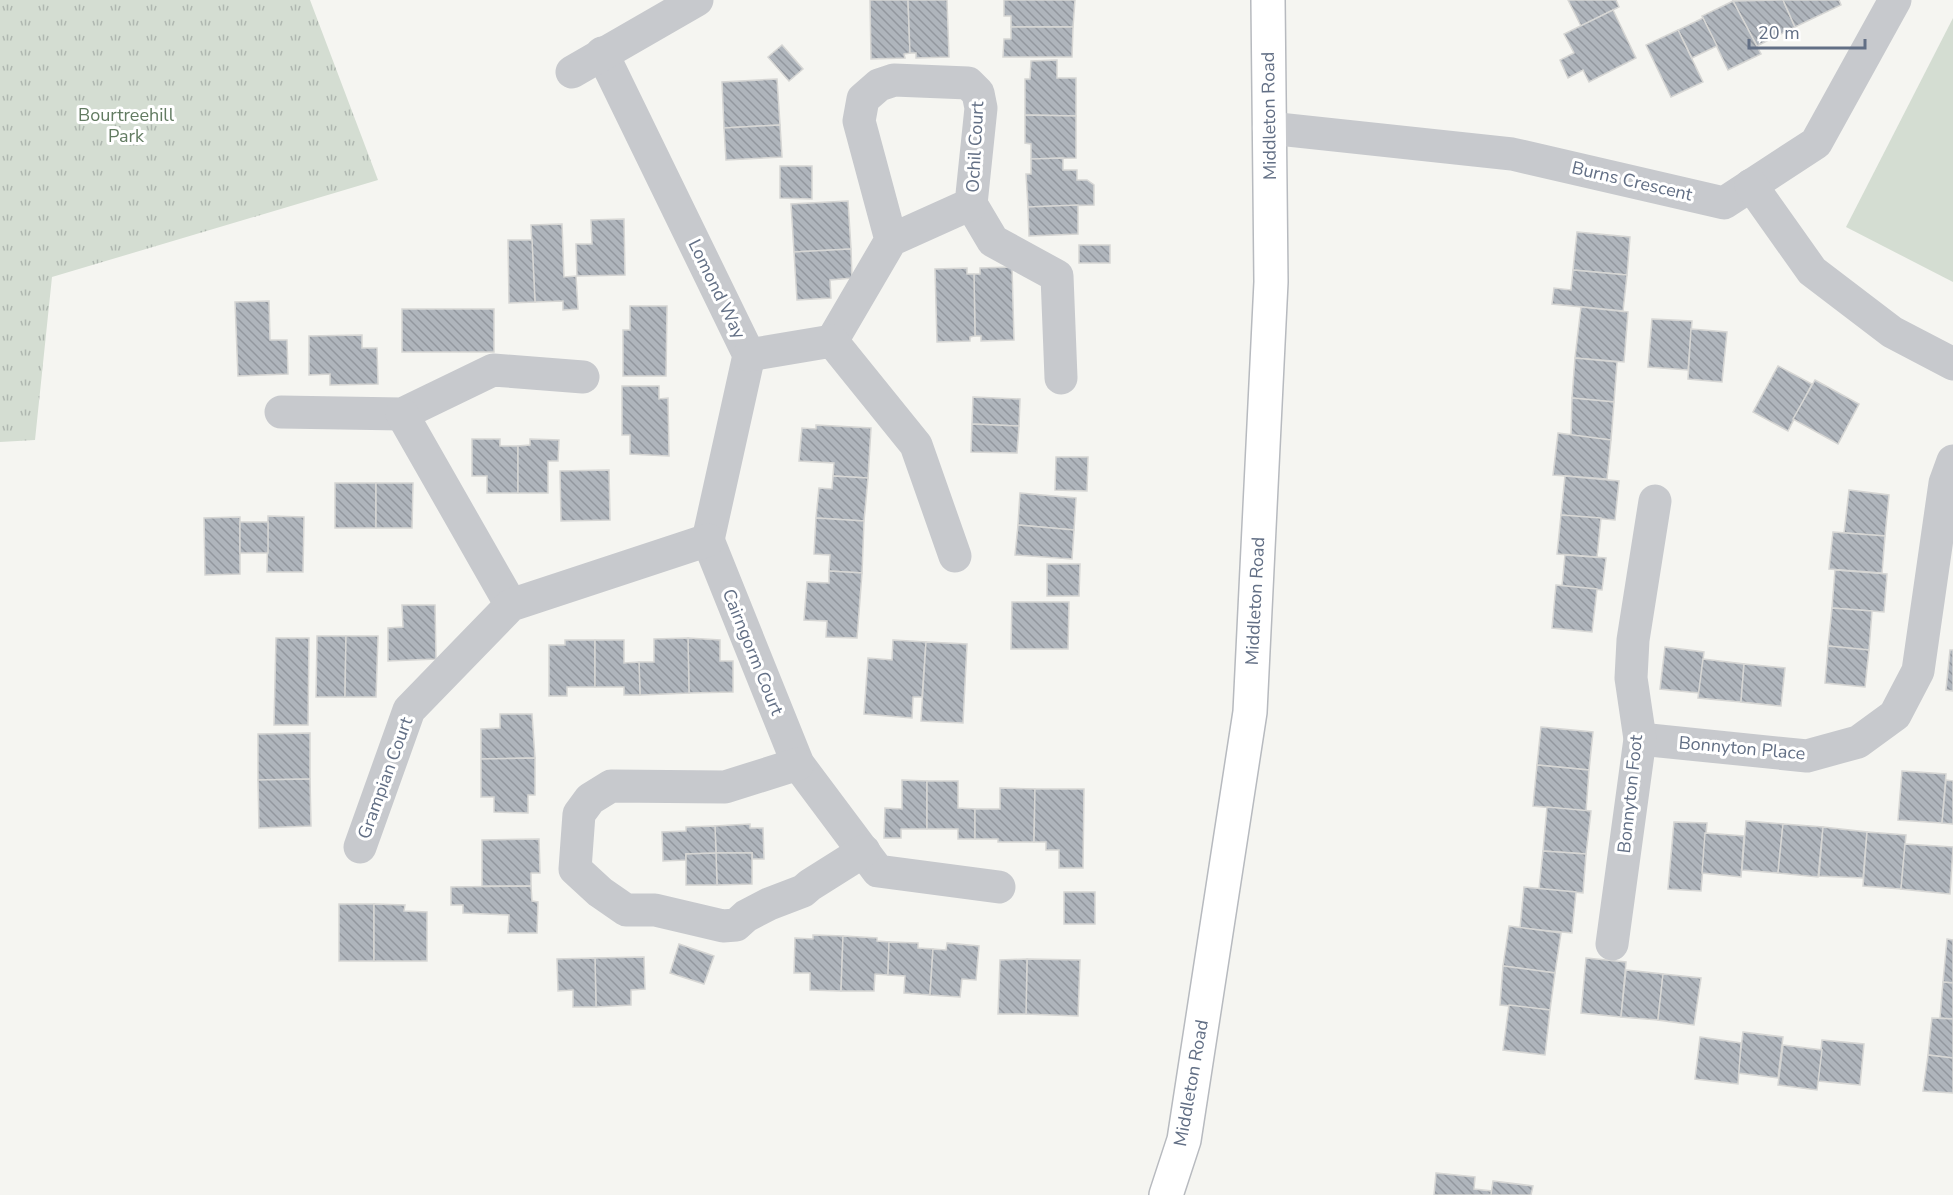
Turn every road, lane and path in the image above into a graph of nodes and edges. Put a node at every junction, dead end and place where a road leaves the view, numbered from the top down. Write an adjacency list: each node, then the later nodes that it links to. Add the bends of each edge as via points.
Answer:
1 (698, 0): 4 (street)
2 (1268, 0): 6 (main road, Middleton Road)
3 (1895, 0): 7 (street, Burns Crescent, via 1816,142)
4 (602, 53): 5 (street); 11 (street, Lomond Way)
5 (572, 72)
6 (1269, 128): 7 (street, Burns Crescent, via 1512,154 1724,203); 28 (main road, Middleton Road, via 1271,282 1250,712 1184,1140)
7 (1751, 185): 12 (street, via 1812,271 1892,332)
8 (971, 204): 9 (street, Ochil Court); 9 (street, Ochil Court, via 981,108 978,93 968,83 894,80 879,85 863,99 859,121); 14 (street, via 993,241 1057,276)
9 (891, 240): 10 (street)
10 (832, 341): 11 (street); 20 (street, via 916,445)
11 (749, 355): 19 (street, Lomond Way)
12 (1953, 364)
13 (583, 377): 16 (street, via 493,370)
14 (1061, 378)
15 (281, 412): 16 (street)
16 (402, 414): 21 (street)
17 (1953, 461): 22 (street, Bonnyton Place, via 1945,483 1918,671 1895,715 1858,742 1807,756)
18 (1655, 501): 22 (street, Bonnyton Foot, via 1632,659)
19 (708, 540): 21 (street, Grampian Court); 23 (street, Cairngorm Court)
20 (955, 556)
21 (511, 605): 24 (street, Grampian Court, via 409,710)
22 (1640, 739): 27 (street, Bonnyton Foot)
23 (798, 764): 25 (street, Cairngorm Court); 25 (street, via 725,787 611,786 590,799 579,814 575,869 626,910 655,909 723,926 736,925 761,908 803,891)
24 (360, 847)
25 (864, 851): 26 (street, Cairngorm Court, via 878,871)
26 (999, 887)
27 (1612, 944)
28 (1166, 1195)

